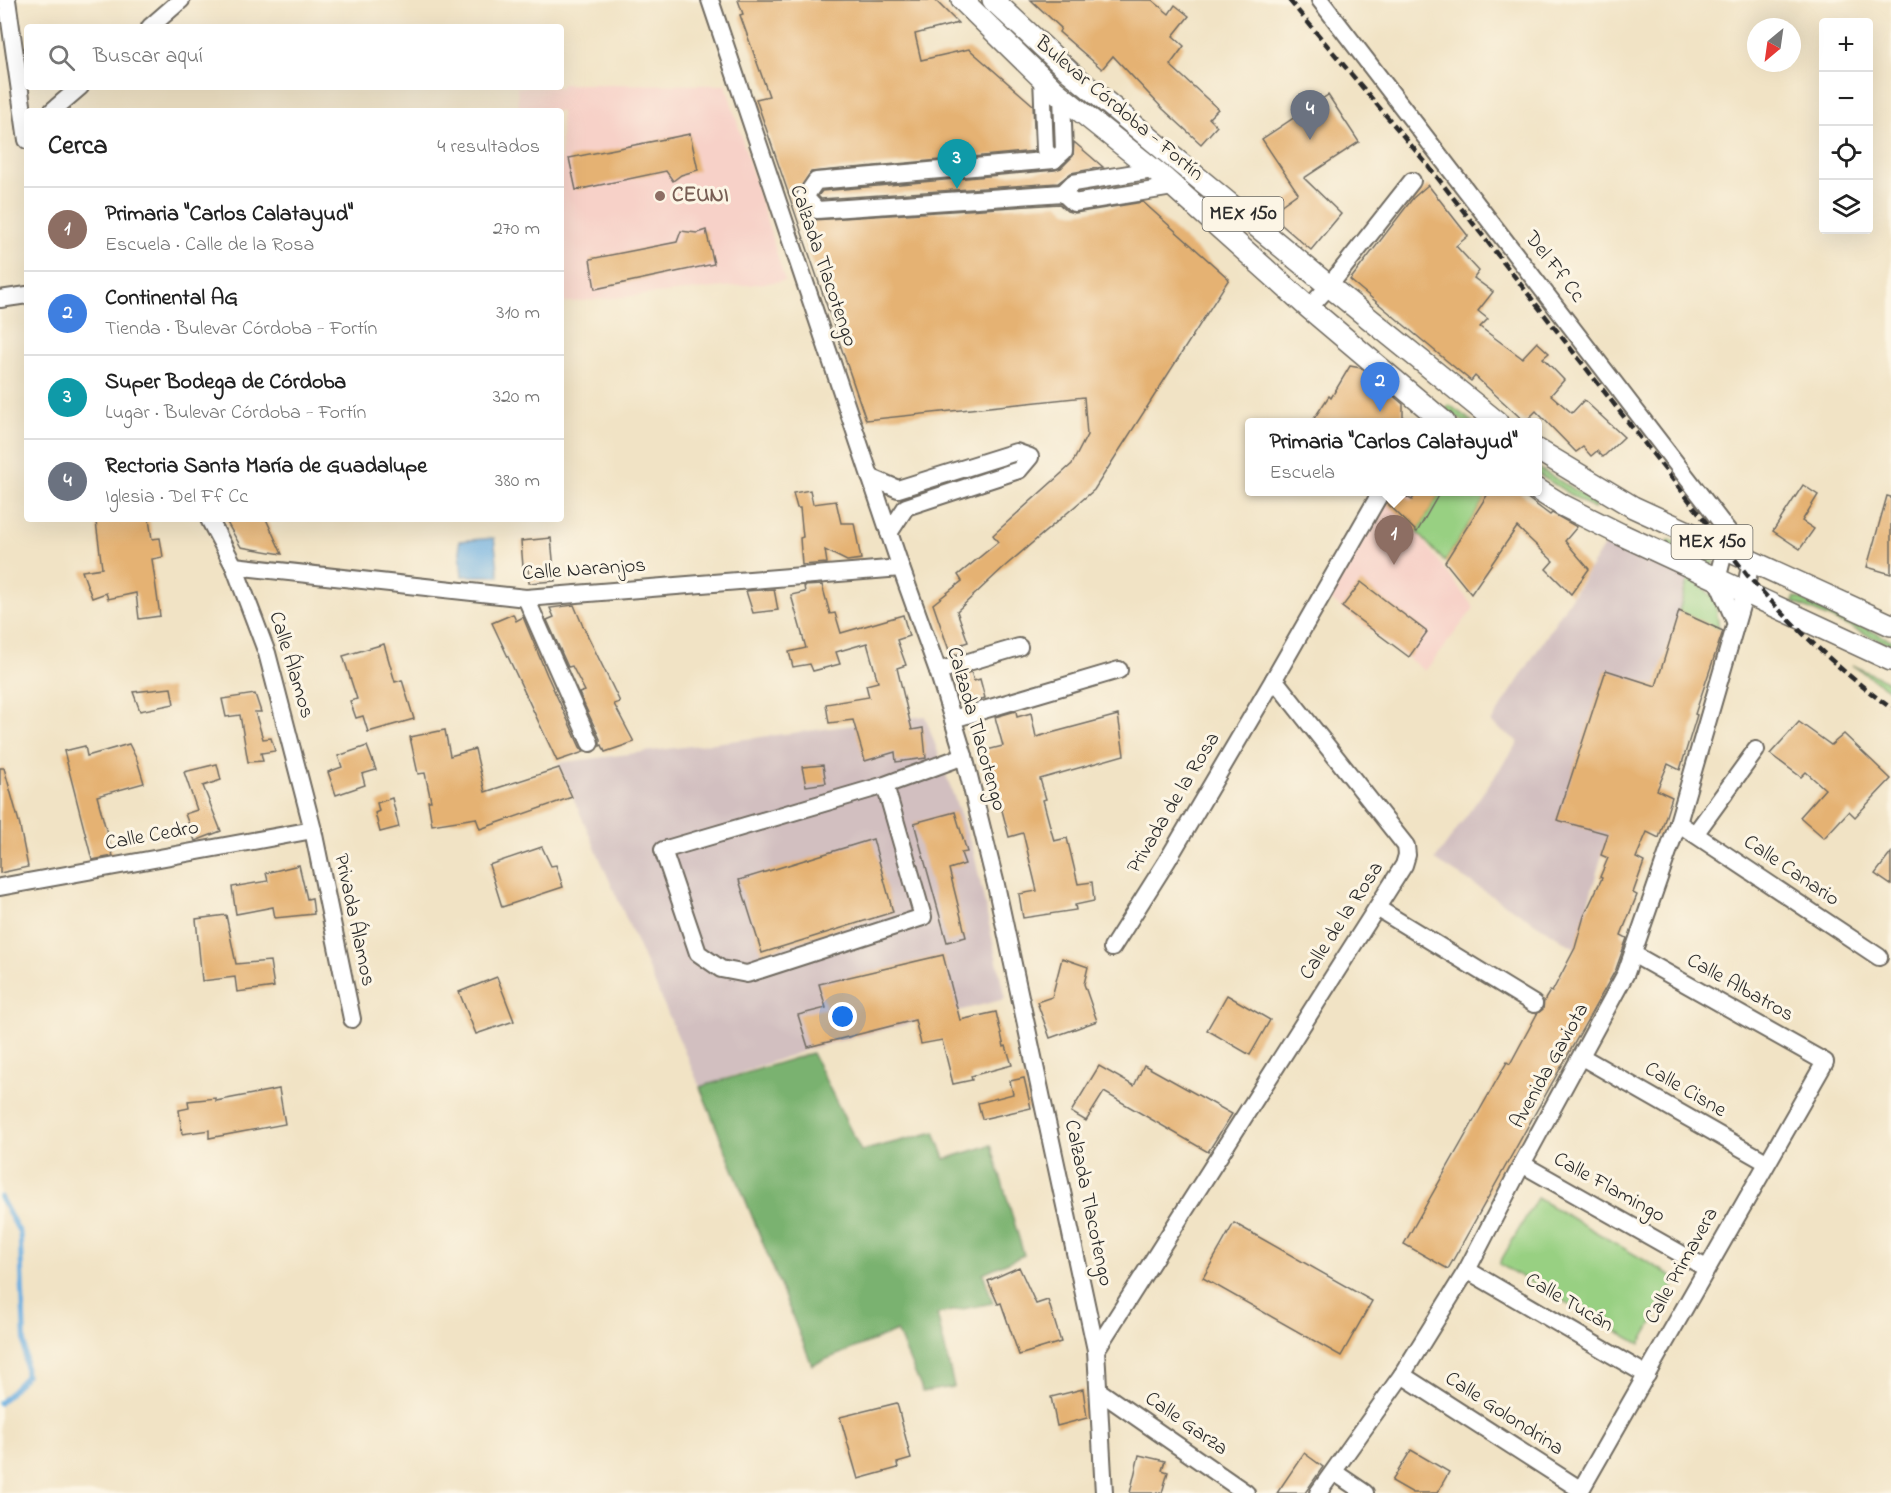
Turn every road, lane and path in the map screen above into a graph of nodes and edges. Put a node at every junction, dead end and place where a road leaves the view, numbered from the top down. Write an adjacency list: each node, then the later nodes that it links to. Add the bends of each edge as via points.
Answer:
1 (7, 0): 12 (street)
2 (181, 0): 7 (street)
3 (710, 0): 25 (street, Calzada Tlacotengo)
4 (962, 0): 9 (main road, Bulevar Córdoba - Fortín / MEX 150)
5 (993, 0): 8 (main road, Bulevar Córdoba - Fortín / MEX 150)
6 (1320, 0): 33 (street, Del Ff Cc)
7 (153, 24)
8 (1071, 73): 9 (main road); 14 (main road, Bulevar Córdoba - Fortín / MEX 150)
9 (1053, 88): 13 (street, via 1045,150); 13 (street, via 1064,151); 15 (main road, Bulevar Córdoba - Fortín / MEX 150)
10 (76, 90): 11 (street)
11 (56, 108)
12 (24, 121)
13 (1054, 160): 17 (street, via 816,181 805,197 817,210)
14 (1181, 162): 15 (main road); 18 (main road, Bulevar Córdoba - Fortín / MEX 150)
15 (1164, 179): 17 (street, via 1073,183); 17 (street, via 1074,204); 21 (main road, Bulevar Córdoba - Fortín / MEX 150)
16 (1412, 181): 18 (street)
17 (1064, 193)
18 (1329, 286): 21 (street); 23 (main road, Bulevar Córdoba - Fortín / MEX 150)
19 (24, 295): 20 (street)
20 (0, 299)
21 (1309, 308): 22 (main road, Bulevar Córdoba - Fortín / MEX 150)
22 (1431, 418)
23 (1491, 418)
24 (1542, 452): 28 (main road, MEX 150)
25 (870, 477): 30 (street, Calzada Tlacotengo); 30 (street, via 898,489 1016,452 1030,457 1019,471 906,507)
26 (1542, 492): 31 (main road, MEX 150)
27 (1379, 496): 45 (street)
28 (1633, 507): 31 (main road); 32 (main road, MEX 150)
29 (211, 522): 34 (street, Calle Álamos)
30 (889, 533): 35 (street, Calzada Tlacotengo)
31 (1620, 534): 36 (main road, MEX 150)
32 (1725, 548): 33 (main road, MEX 150); 36 (street)
33 (1751, 561): 37 (street, Avenida Gaviota); 40 (main road, MEX 150)
34 (234, 566): 38 (street, Calle Naranjos); 52 (street, Calle Álamos, via 267,653)
35 (901, 568): 38 (street, Calle Naranjos); 44 (street, Calzada Tlacotengo)
36 (1717, 580): 37 (main road, MEX 150); 39 (street)
37 (1744, 591): 39 (street, Avenida Gaviota); 42 (main road, MEX 150)
38 (526, 598): 47 (street)
39 (1736, 621): 51 (street, Avenida Gaviota)
40 (1891, 625)
41 (1019, 647): 44 (street)
42 (1891, 660)
43 (1119, 670): 46 (street)
44 (938, 671): 46 (street, Calzada Tlacotengo)
45 (1274, 679): 55 (street, Calle de la Rosa, via 1406,846 1404,865); 56 (street, Privada de la Rosa)
46 (953, 719): 49 (street, Calzada Tlacotengo)
47 (591, 743)
48 (1756, 750): 53 (street)
49 (964, 756): 50 (street); 67 (street, Calzada Tlacotengo, via 996,885)
50 (885, 785): 50 (street, via 663,850 698,953 721,969 747,974 923,917)
51 (1678, 823): 53 (street, Calle Canario); 57 (street, Avenida Gaviota)
52 (313, 830): 54 (street, Calle Cedro); 60 (street, Privada Álamos)
53 (1695, 834): 58 (street, Calle Canario)
54 (0, 887)
55 (1377, 908): 59 (street); 67 (street, Calle de la Rosa)
56 (1112, 948)
57 (1633, 954): 61 (street, Avenida Gaviota); 62 (street, Calle Albatros)
58 (1879, 957)
59 (1534, 1004)
60 (352, 1019)
61 (1582, 1057): 63 (street, Calle Cisne); 64 (street, Avenida Gaviota)
62 (1825, 1062): 63 (street, Calle Primavera)
63 (1766, 1162): 65 (street, Calle Primavera)
64 (1522, 1164): 65 (street, Calle Flamingo); 66 (street, Avenida Gaviota)
65 (1706, 1268): 69 (street, Calle Primavera)
66 (1467, 1269): 68 (street, Avenida Gaviota); 69 (street, Calle Tucán)
67 (1096, 1350): 70 (street, Calzada Tlacotengo)
68 (1402, 1375): 71 (street, Avenida Gaviota); 72 (street, Calle Golondrina)
69 (1647, 1375): 72 (street, Calle Primavera)
70 (1099, 1391): 73 (street, Calzada Tlacotengo); 74 (street, Calle Garza)
71 (1334, 1472): 75 (street, Avenida Gaviota); 76 (street)
72 (1580, 1492)
73 (1104, 1493)
74 (1246, 1493)
75 (1318, 1493)
76 (1365, 1493)

